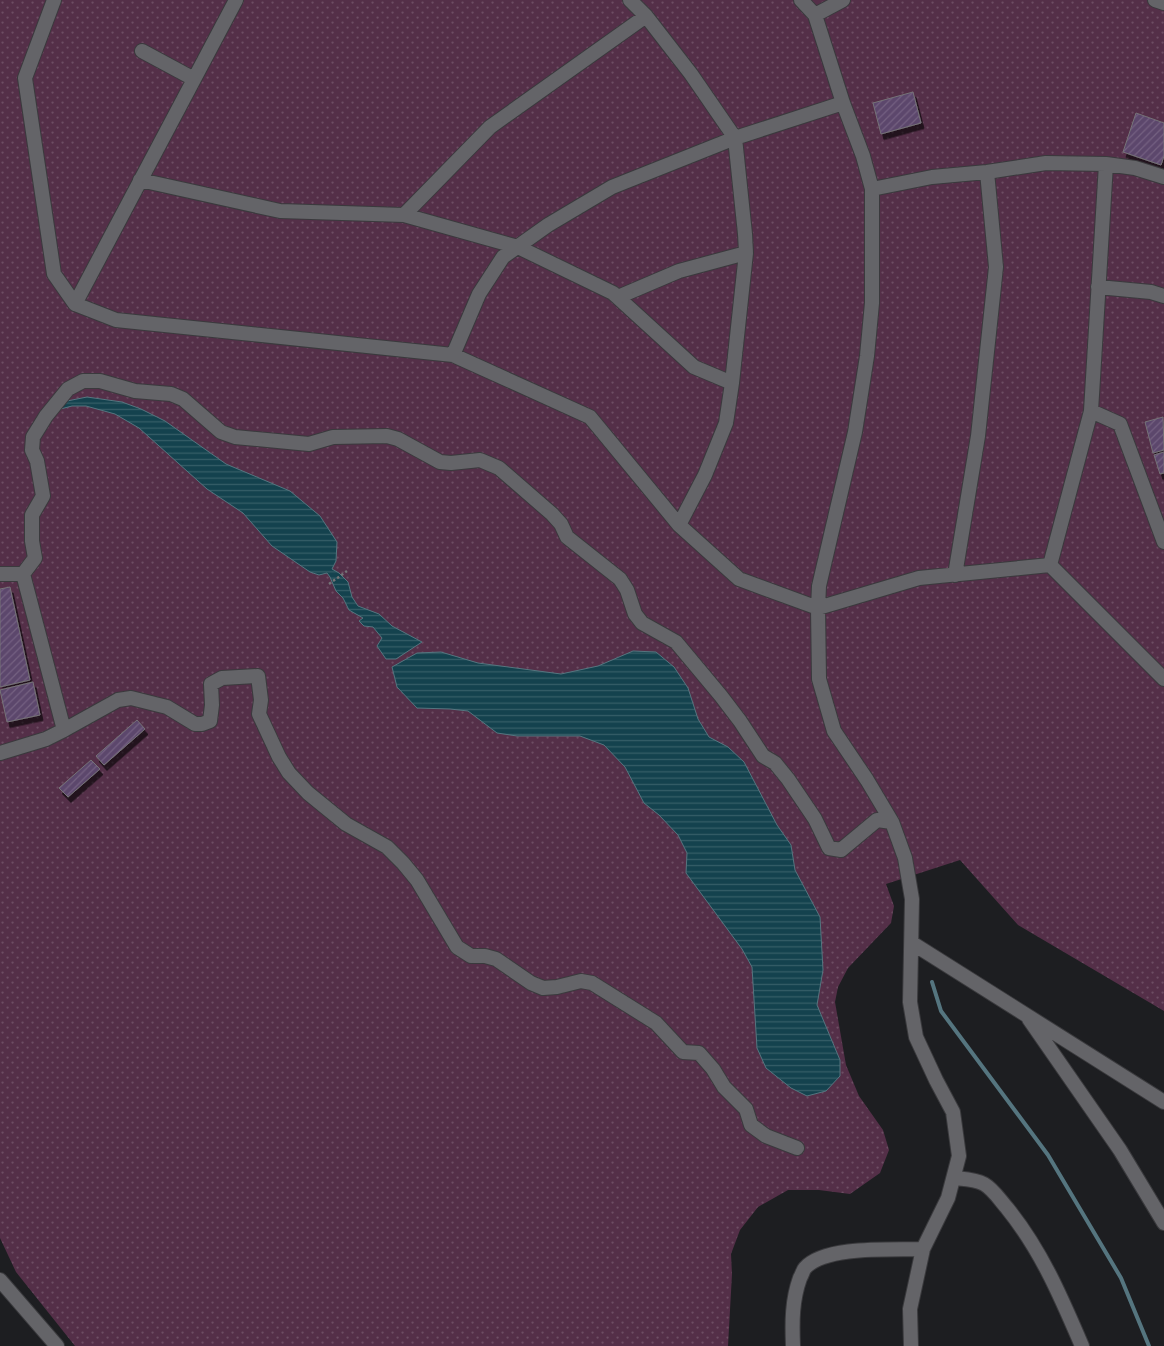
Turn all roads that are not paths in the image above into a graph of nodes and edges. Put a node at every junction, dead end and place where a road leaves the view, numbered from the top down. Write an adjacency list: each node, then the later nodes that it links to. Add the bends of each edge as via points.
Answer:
1 (54, 0): 25 (street, via 25,78 54,274)
2 (236, 0): 11 (street)
3 (630, 0): 9 (street)
4 (801, 0): 8 (street)
5 (843, 0): 8 (street)
6 (1155, 0): 7 (street)
7 (1164, 3)
8 (815, 14): 12 (street)
9 (646, 16): 13 (street, via 691,74); 19 (street, via 490,127)
10 (142, 51): 11 (street)
11 (194, 79): 17 (street)
12 (843, 103): 13 (street); 18 (street)
13 (734, 138): 20 (street, via 612,187); 21 (street)
14 (1106, 164): 15 (street, via 1046,163); 16 (street); 22 (street)
15 (987, 172): 18 (street); 34 (street, via 996,267 978,436)
16 (1164, 177)
17 (140, 180): 19 (street, via 280,211); 25 (street)
18 (872, 189): 35 (street, via 872,303 867,356 855,432 819,586)
19 (404, 214): 20 (street)
20 (518, 247): 24 (street); 26 (street, via 503,257 479,294)
21 (746, 253): 24 (street, via 679,271); 27 (street)
22 (1098, 287): 23 (street); 28 (street)
23 (1164, 296)
24 (618, 297): 27 (street, via 694,367)
25 (75, 304): 26 (street, via 116,320)
26 (453, 355): 29 (street, via 590,417)
27 (732, 383): 29 (street, via 726,424 705,475)
28 (1091, 411): 30 (street, via 1120,424); 31 (street)
29 (679, 524): 35 (street, via 739,579)
30 (1164, 542)
31 (1050, 565): 34 (street); 36 (street)
32 (0, 574): 33 (street)
33 (23, 574): 37 (street); 39 (street, via 35,558 32,515 43,496 32,450 33,437 68,389 84,381 171,394 183,399 221,432 235,437 309,444 333,438 387,436 440,462 480,460 499,468 552,514 567,537 620,579 642,623 676,642 721,696 763,756 775,763 788,779 815,819 829,848 841,850 877,820)
34 (955, 575): 35 (street, via 919,578)
35 (818, 608): 39 (street, via 819,679 834,730)
36 (1163, 674)
37 (64, 730): 38 (street); 43 (street, via 118,700 131,698 167,707 195,724 202,724 210,721 211,684 222,678 258,676 259,714 289,774 341,820 387,847 403,863 417,880 457,947 470,956 496,958 543,988 592,982 656,1023 683,1052 699,1053 724,1087 746,1108 751,1126 766,1136)
38 (0, 753)
39 (892, 822): 40 (street, via 905,858 912,899)
40 (912, 943): 41 (street); 44 (street, via 910,1002 916,1037 954,1112 959,1156)
41 (1025, 1015): 42 (street); 45 (street, via 1120,1150)
42 (1164, 1102)
43 (797, 1148)
44 (954, 1178): 46 (street); 51 (street, via 985,1184 1010,1212 1044,1262)
45 (1164, 1223)
46 (923, 1250): 49 (street, via 845,1252 818,1258 804,1268 792,1309); 50 (street, via 910,1309)
47 (0, 1280): 48 (street)
48 (57, 1346)
49 (793, 1346)
50 (911, 1346)
51 (1082, 1346)

